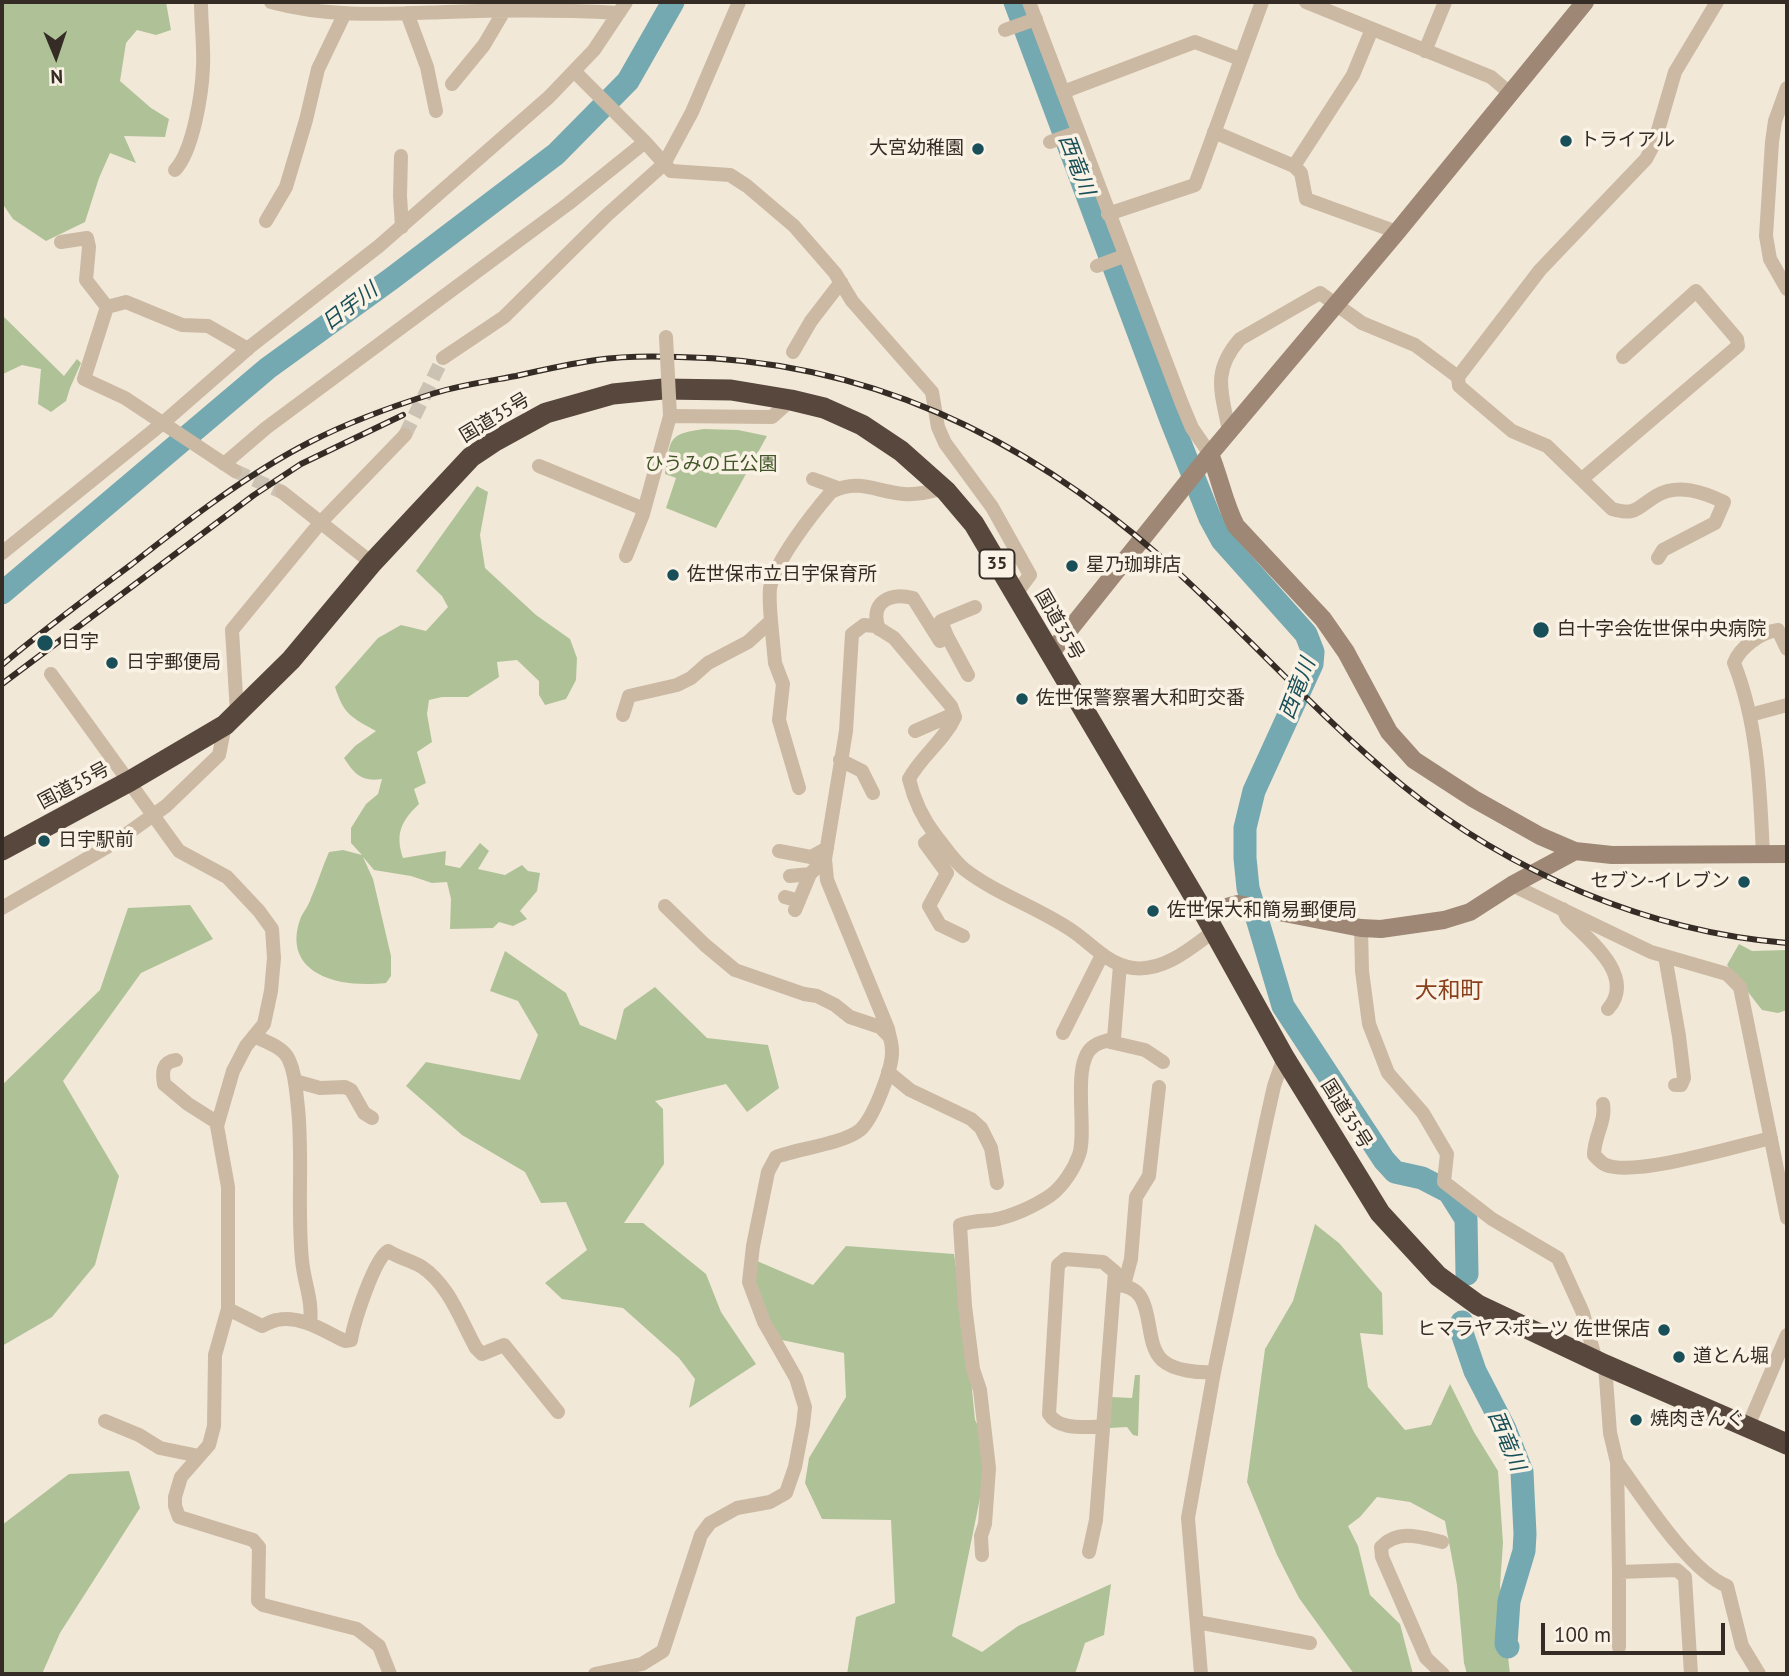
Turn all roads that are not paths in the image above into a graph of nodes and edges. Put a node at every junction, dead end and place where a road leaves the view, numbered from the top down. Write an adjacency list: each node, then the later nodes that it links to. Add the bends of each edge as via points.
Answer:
1 (201, 2): 33 (street, via 200,90 188,143)
2 (271, 2): 13 (street)
3 (739, 2): 31 (street, via 692,112)
4 (1029, 2): 15 (street)
5 (1262, 2): 19 (street)
6 (1306, 2): 16 (street)
7 (1445, 2): 18 (street)
8 (1584, 2): 24 (street)
9 (1717, 2): 50 (street, via 1675,72 1646,159 1540,270)
10 (471, 6): 11 (street); 14 (street)
11 (509, 8): 12 (street); 21 (street)
12 (622, 8): 20 (street)
13 (345, 13): 14 (street); 35 (street, via 318,69 286,187)
14 (407, 13): 25 (street, via 427,66)
15 (1031, 21): 17 (street); 22 (street)
16 (1372, 29): 18 (street); 32 (street, via 1353,75)
17 (1007, 30)
18 (1425, 51): 24 (street, via 1491,77)
19 (1241, 59): 22 (street, via 1195,42); 26 (street)
20 (575, 72): 29 (street); 36 (street)
21 (452, 84)
22 (1063, 92): 27 (street)
23 (1786, 93): 42 (street, via 1772,142 1766,236 1770,260)
24 (1511, 94): 37 (street)
25 (436, 111)
26 (1214, 132): 32 (street); 34 (street, via 1195,185)
27 (1074, 133): 28 (street); 34 (street)
28 (1051, 141)
29 (645, 142): 31 (street); 53 (street, via 266,428 229,467)
30 (401, 156): 36 (street)
31 (664, 164): 41 (street, via 671,172 730,175 738,180 794,226); 49 (street, via 504,317)
32 (1294, 166): 37 (street, via 1301,173 1306,199)
33 (175, 170)
34 (1108, 214): 39 (street)
35 (265, 221)
36 (402, 227): 46 (street)
37 (1396, 232): 43 (street)
38 (61, 242): 44 (street, via 87,238 86,280)
39 (1121, 257): 40 (street); 56 (street)
40 (1099, 265)
41 (841, 282): 47 (street); 69 (street, via 852,301 932,392 945,443 992,506 1030,575)
42 (1787, 289)
43 (1336, 304): 50 (street, via 1362,323 1415,345); 54 (street); 54 (street, via 1320,293 1240,339 1231,349 1219,379)
44 (107, 307): 46 (street, via 126,302 182,325 208,326); 53 (street, via 84,379)
45 (666, 337): 52 (street, bridge)
46 (248, 349): 53 (street)
47 (793, 352)
48 (1623, 357): 59 (street, via 1696,291 1738,345)
49 (443, 358)
50 (1458, 377): 59 (street, via 1459,386 1512,431 1547,446)
51 (791, 400): 52 (street, via 772,417); 61 (highway, 国道35号 / 35, via 862,425); 68 (highway, 国道35号 / 35, via 731,390 663,389 613,394 546,413 471,457)
52 (670, 416): 63 (street)
53 (164, 422): 65 (street)
54 (1229, 431): 56 (street)
55 (405, 435): 64 (street)
56 (1204, 461): 75 (street); 92 (street, via 1218,473 1236,526 1323,619 1389,732 1414,760 1474,800)
57 (539, 466): 63 (street)
58 (813, 479): 60 (street)
59 (1582, 479): 67 (street, via 1612,509 1626,513 1666,492 1685,489 1724,502 1715,523 1663,550)
60 (838, 488): 61 (street, via 870,486 906,495); 71 (street, via 818,507 775,573)
61 (943, 488): 69 (highway, 国道35号 / 35, via 974,524)
62 (282, 492): 64 (street)
63 (644, 509): 66 (street)
64 (320, 523): 68 (street); 82 (street, via 232,630)
65 (2, 553)
66 (626, 556)
67 (1658, 558)
68 (372, 563): 82 (highway, 国道35号 / 35, via 291,660)
69 (1015, 595): 75 (highway, 国道35号 / 35)
70 (975, 607): 73 (street, via 941,621)
71 (771, 621): 80 (street, via 748,642 708,663 691,678 629,696); 86 (street, via 775,663 783,684 779,720)
72 (879, 629): 73 (street, via 875,619 882,603 894,595 904,596 913,598 940,641); 79 (street, via 903,646); 84 (street, via 864,625 852,635)
73 (947, 636): 77 (street)
74 (1787, 649): 81 (street, via 1778,630 1768,631 1736,657)
75 (1050, 654): 103 (highway, 国道35号 / 35)
76 (51, 674): 85 (street)
77 (968, 675)
78 (1787, 705): 81 (street)
79 (954, 714): 83 (street); 89 (street, via 949,730 909,779 919,809)
80 (622, 715)
81 (1750, 715): 95 (street)
82 (231, 719): 85 (highway, 国道35号 / 35); 88 (street, via 219,755)
83 (915, 731)
84 (841, 760): 87 (street, via 862,772); 93 (street)
85 (130, 781): 88 (street); 90 (highway, 国道35号 / 35)
86 (799, 788)
87 (873, 793)
88 (153, 815): 101 (street); 111 (street, via 179,851 228,877 272,929 271,990 264,1024)
89 (935, 835): 105 (street, via 925,843 947,873 929,906 940,925); 106 (street, via 963,868 1069,929)
90 (2, 850)
91 (779, 851): 93 (street, via 811,857)
92 (1575, 851): 95 (street); 98 (street)
93 (826, 853): 96 (street); 112 (street, via 827,880)
94 (1787, 854): 95 (street)
95 (1763, 855)
96 (810, 874): 97 (street); 99 (street)
97 (790, 876)
98 (1512, 885): 102 (street); 104 (street, via 1470,912 1444,920)
99 (793, 903)
100 (665, 906): 112 (street, via 736,970 817,996)
101 (2, 908)
102 (1562, 908): 107 (street); 109 (street, via 1614,972 1615,1001)
103 (1209, 922): 104 (street, via 1238,904); 108 (street, via 1173,959 1154,968); 114 (highway, 国道35号 / 35)
104 (1361, 928): 132 (street, via 1369,1024 1388,1073 1423,1114 1447,1154 1444,1182 1492,1219 1558,1258)
105 (963, 936)
106 (1102, 955): 108 (street); 110 (street)
107 (1665, 956): 119 (street, via 1684,1078 1681,1085); 124 (street, via 1727,974 1740,987)
108 (1120, 965): 113 (street, via 1114,1038)
109 (1608, 1009)
110 (1063, 1033)
111 (254, 1036): 118 (street, via 283,1051); 123 (street, via 233,1071)
112 (889, 1036): 117 (street)
113 (1106, 1041): 116 (street, via 1145,1050); 143 (street, via 1086,1055 1082,1139 1067,1176 1034,1206 995,1220 960,1225 965,1306 989,1468)
114 (1284, 1057): 132 (highway, 国道35号 / 35, via 1380,1213 1438,1276 1478,1305); 133 (street, via 1271,1098)
115 (176, 1060): 123 (street, via 164,1066 164,1084)
116 (1163, 1062)
117 (888, 1072): 125 (street, via 910,1090 981,1128 991,1148); 149 (street, via 859,1131 776,1157 768,1172 749,1282 764,1322 796,1378 805,1407 786,1493 771,1502 737,1508 710,1523 701,1535 663,1651 642,1664)
118 (295, 1081): 122 (street, via 320,1088 345,1087); 130 (street, via 302,1261 312,1307)
119 (1675, 1085)
120 (1159, 1087): 128 (street, via 1149,1177 1136,1197 1131,1259)
121 (1603, 1104): 124 (street, via 1605,1115 1594,1155 1604,1165 1666,1164)
122 (372, 1118)
123 (218, 1123): 129 (street, via 228,1187)
124 (1771, 1138): 126 (street)
125 (997, 1183)
126 (1784, 1183): 127 (street)
127 (1787, 1218)
128 (1119, 1285): 133 (street, via 1143,1301 1162,1360 1200,1373); 137 (street); 137 (street, via 1115,1272 1103,1262 1065,1259 1058,1265 1049,1414 1062,1425)
129 (228, 1309): 130 (street, via 262,1326 288,1319); 139 (street, via 215,1355 214,1426 209,1445)
130 (310, 1324): 134 (street, via 345,1341 351,1339 364,1295 381,1255 388,1251 437,1279 476,1348 482,1354 504,1345)
131 (1787, 1335): 136 (street)
132 (1600, 1363): 136 (highway, 国道35号 / 35); 140 (street)
133 (1214, 1372): 145 (street, via 1188,1518)
134 (558, 1412)
135 (105, 1421): 139 (street, via 160,1448)
136 (1748, 1426): 138 (highway, 国道35号 / 35)
137 (1103, 1427): 142 (street)
138 (1787, 1444)
139 (199, 1456): 148 (street, via 181,1477 174,1506 179,1517 253,1540 259,1548 258,1601 357,1629 379,1646)
140 (1617, 1462): 144 (street); 153 (street, via 1698,1566 1727,1587 1742,1646)
141 (1442, 1542): 151 (street, via 1408,1535 1381,1547 1426,1658)
142 (1089, 1552)
143 (982, 1555)
144 (1619, 1572): 147 (street); 152 (street, via 1677,1570 1685,1577)
145 (1197, 1622): 146 (street); 150 (street)
146 (1310, 1643)
147 (1619, 1647)
148 (390, 1674)
149 (595, 1674)
150 (1202, 1674)
151 (1443, 1674)
152 (1692, 1674)
153 (1759, 1674)

